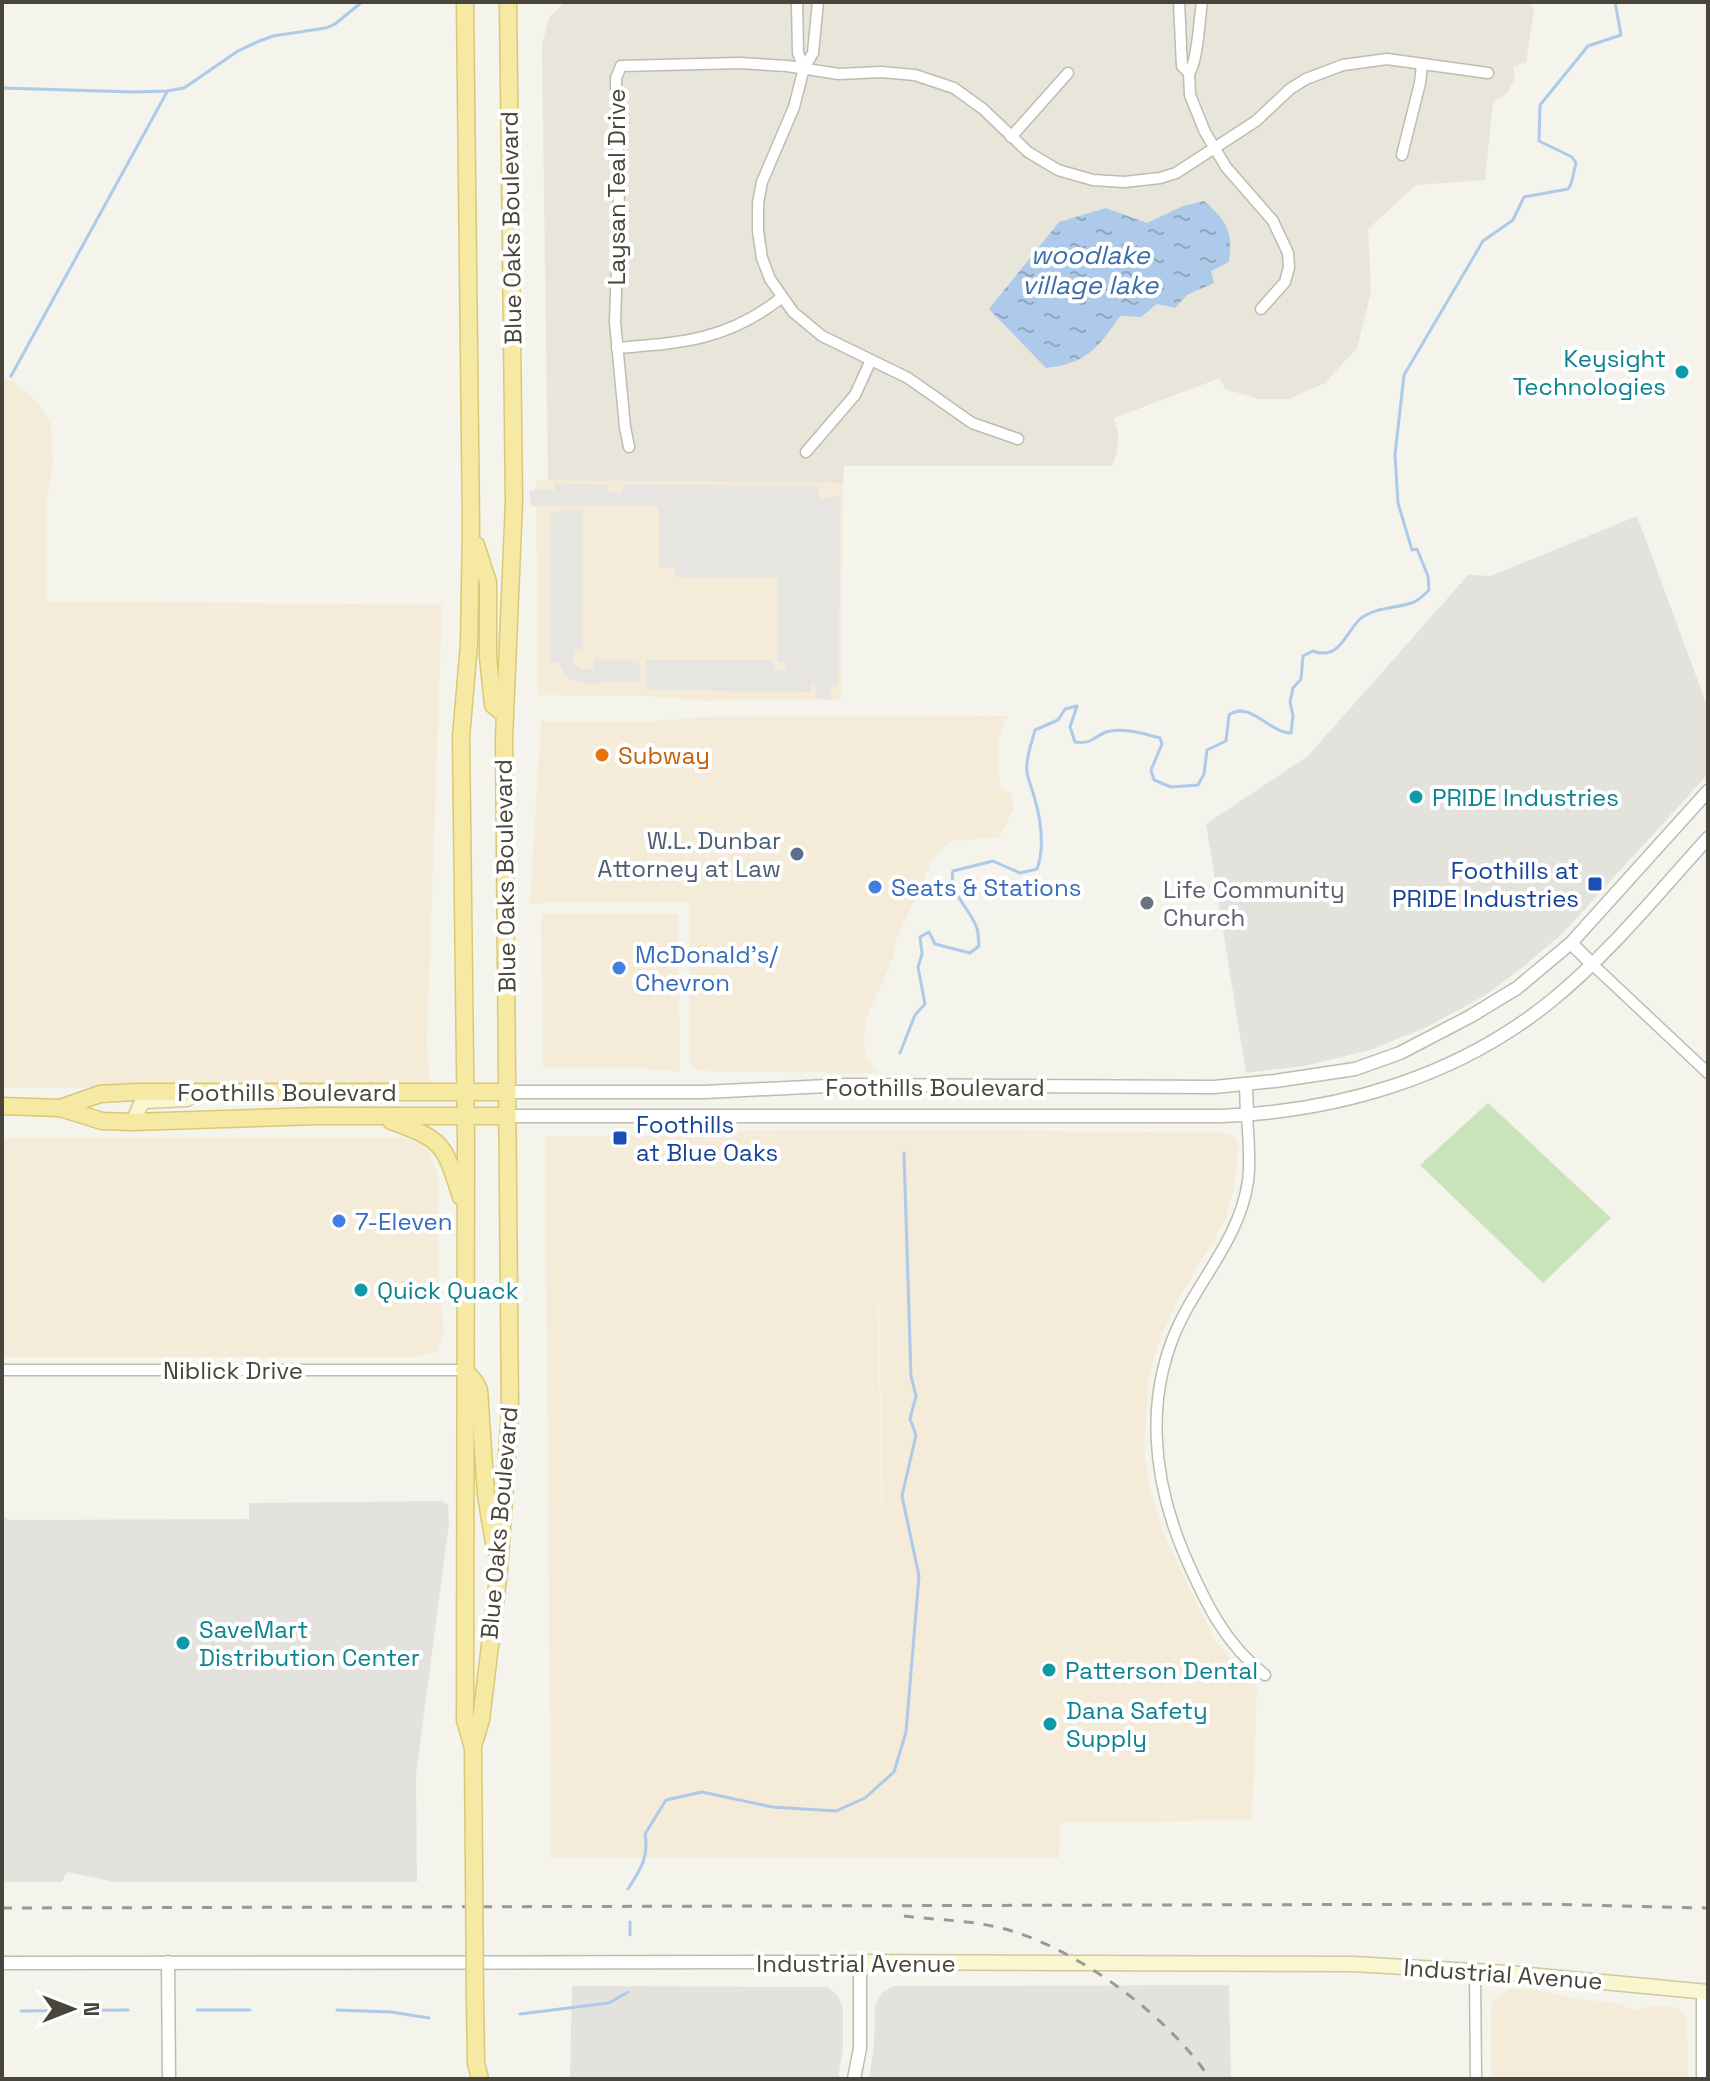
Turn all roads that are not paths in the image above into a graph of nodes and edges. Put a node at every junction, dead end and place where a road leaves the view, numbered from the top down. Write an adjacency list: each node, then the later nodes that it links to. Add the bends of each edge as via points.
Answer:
1 (465, 2): 26 (main road, Blue Oaks Boulevard)
2 (508, 2): 27 (main road, Blue Oaks Boulevard, via 514,501)
3 (797, 2): 7 (street)
4 (818, 2): 8 (street)
5 (1179, 2): 9 (street)
6 (1202, 2): 10 (street)
7 (797, 26): 8 (street); 12 (street)
8 (816, 26): 12 (street, via 813,53)
9 (1182, 43): 10 (street); 14 (street, via 1182,66)
10 (1195, 43): 14 (street, via 1195,65)
11 (1422, 65): 15 (street); 17 (street, via 1387,59 1324,71 1290,89); 18 (street)
12 (804, 68): 16 (street, via 839,74 899,72 935,80 967,97); 19 (street, via 758,203 762,258); 21 (street, Laysan Teal Drive, via 740,63 621,66 616,78)
13 (1068, 73): 16 (street)
14 (1189, 73): 17 (street, via 1196,114)
15 (1488, 73)
16 (1011, 137): 17 (street, via 1058,170 1107,182 1160,178)
17 (1215, 150): 20 (street, via 1273,221 1288,253 1285,282)
18 (1402, 155)
19 (781, 298): 21 (street, via 722,333 681,343); 22 (street, via 822,336)
20 (1261, 309)
21 (617, 348): 24 (street)
22 (871, 360): 23 (street, via 972,423); 25 (street, via 855,395)
23 (1018, 439)
24 (629, 447)
25 (806, 452)
26 (471, 528): 27 (main road, via 488,582 493,705); 34 (main road, Blue Oaks Boulevard, via 461,737)
27 (505, 715): 35 (main road, Blue Oaks Boulevard)
28 (1708, 791): 30 (street, Foothills Boulevard)
29 (1708, 838): 31 (street, Foothills Boulevard)
30 (1571, 943): 31 (street); 33 (street, Foothills Boulevard, via 1517,988 1400,1053 1355,1069)
31 (1591, 963): 32 (street); 39 (street, Foothills Boulevard, via 1525,1020 1436,1071 1329,1104)
32 (1708, 1073)
33 (1246, 1084): 35 (street, Foothills Boulevard); 39 (street)
34 (465, 1092): 35 (main road, Foothills Boulevard); 36 (main road, Foothills Boulevard); 41 (main road, Blue Oaks Boulevard)
35 (508, 1092): 42 (main road, Blue Oaks Boulevard)
36 (193, 1093): 38 (main road, Foothills Boulevard, via 100,1094); 43 (main road, via 187,1099 146,1101)
37 (2, 1106): 38 (main road, Foothills Boulevard)
38 (60, 1108): 43 (main road, Foothills Boulevard, via 102,1121)
39 (1247, 1114): 42 (street, Foothills Boulevard); 48 (street, via 1249,1179 1243,1204 1173,1338 1159,1385 1156,1451 1175,1532 1210,1610 1240,1653)
40 (378, 1116): 41 (main road, Foothills Boulevard); 43 (main road, Foothills Boulevard); 44 (main road, via 438,1141)
41 (465, 1116): 42 (main road, Foothills Boulevard); 44 (main road, Blue Oaks Boulevard)
42 (508, 1116): 47 (main road, Blue Oaks Boulevard, via 510,1412)
43 (133, 1122)
44 (466, 1211): 46 (main road, Blue Oaks Boulevard)
45 (2, 1370): 46 (street, Niblick Drive)
46 (464, 1370): 47 (main road, via 479,1390 486,1495); 49 (main road, Blue Oaks Boulevard, via 465,1720)
47 (499, 1570): 49 (main road, Blue Oaks Boulevard)
48 (1265, 1675)
49 (473, 1748): 55 (main road, Blue Oaks Boulevard, bridge)
50 (168, 1962): 51 (street, Industrial Avenue); 52 (street, Industrial Avenue); 56 (street)
51 (860, 1962): 53 (main road, Industrial Avenue, via 1353,1964); 57 (street, via 860,2048)
52 (2, 1963)
53 (1475, 1971): 54 (main road, Industrial Avenue); 58 (street)
54 (1705, 1992): 59 (street)
55 (476, 2074)
56 (169, 2079)
57 (854, 2079)
58 (1476, 2079)
59 (1702, 2079)

